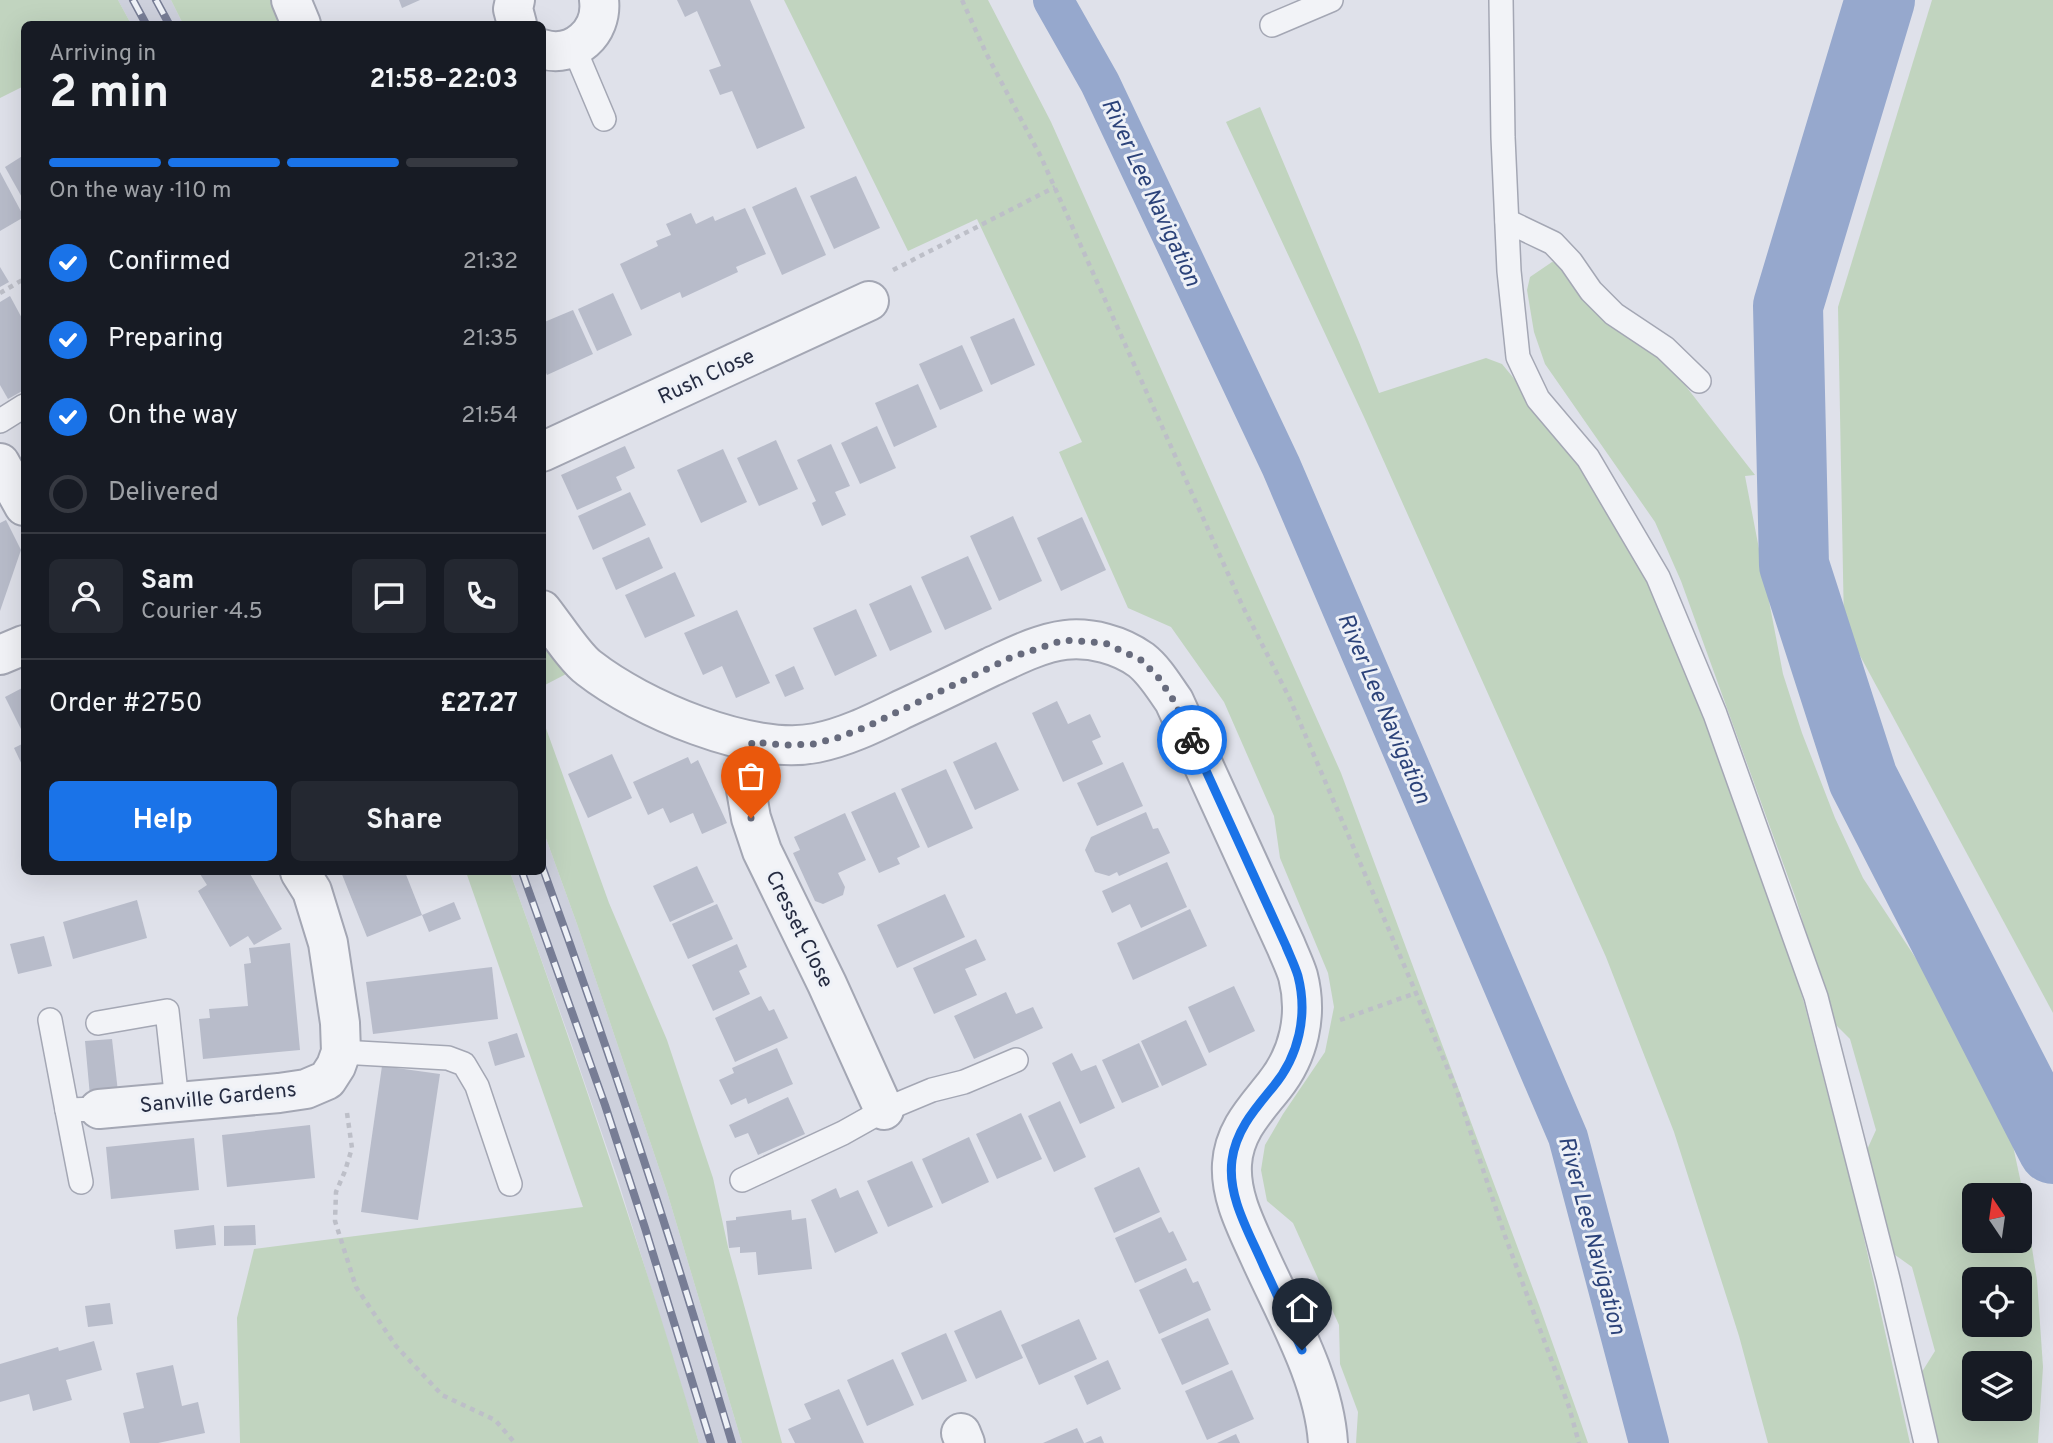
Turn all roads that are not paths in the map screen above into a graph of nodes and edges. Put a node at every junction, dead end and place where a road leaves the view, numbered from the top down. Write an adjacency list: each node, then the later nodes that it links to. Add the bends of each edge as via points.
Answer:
1 (292, 0): 5 (street)
2 (599, 0): 7 (street, via 598,21 584,41)
3 (1331, 0): 6 (lane)
4 (1501, 0): 10 (lane)
5 (300, 21)
6 (1272, 25)
7 (546, 32)
8 (546, 49): 9 (lane)
9 (604, 119)
10 (1507, 221): 12 (lane, via 1553,243 1614,314 1665,348); 34 (lane, via 1518,357 1538,398 1588,458 1658,577 1715,714 1816,997)
11 (869, 301): 15 (street, Rush Close)
12 (1699, 382)
13 (21, 409): 14 (lane)
14 (0, 421)
15 (546, 450)
16 (0, 464): 17 (street)
17 (21, 501)
18 (546, 615): 21 (street, via 587,667 693,724)
19 (21, 646): 20 (street)
20 (0, 655)
21 (752, 742): 29 (street, Cresset Close, via 745,784 762,850); 33 (street, via 813,744 837,738 1012,657 1064,640 1105,643 1141,660 1158,677 1174,701 1298,976 1300,1034 1286,1070 1239,1134 1232,1179 1242,1217 1322,1400)
22 (302, 875): 26 (street, via 312,891 328,943 340,1023)
23 (50, 1020): 28 (lane)
24 (99, 1023): 27 (lane, via 167,1012)
25 (1016, 1060): 29 (lane)
26 (334, 1066): 27 (street, Sanville Gardens, via 306,1089); 32 (lane, via 448,1058 464,1064 477,1086)
27 (177, 1102): 28 (street, Sanville Gardens)
28 (83, 1109): 31 (lane)
29 (884, 1110): 30 (lane)
30 (742, 1180)
31 (81, 1181)
32 (510, 1184)
33 (1328, 1443)
34 (1926, 1443)

